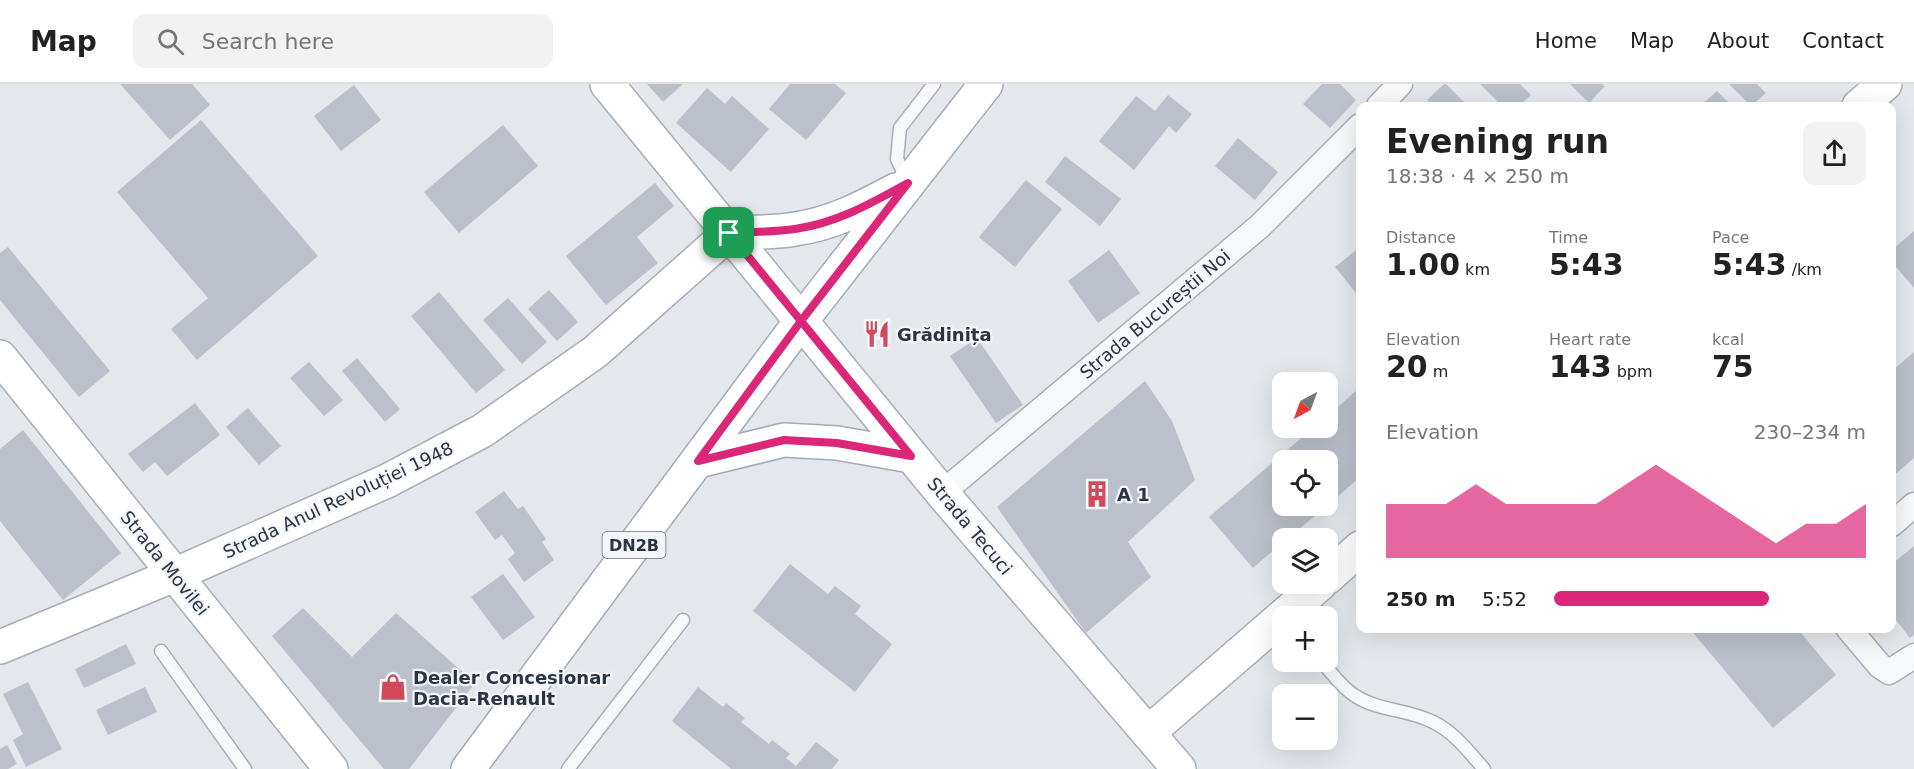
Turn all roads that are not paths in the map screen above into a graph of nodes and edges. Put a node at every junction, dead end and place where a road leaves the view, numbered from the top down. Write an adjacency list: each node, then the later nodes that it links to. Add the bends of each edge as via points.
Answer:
1 (607, 84): 10 (main road, Strada Tecuci)
2 (934, 84): 9 (lane, via 900,128 897,159)
3 (986, 84): 9 (main road, DN2B)
4 (1400, 84): 6 (street)
5 (1885, 84): 7 (main road)
6 (1383, 102)
7 (1864, 102)
8 (1356, 130): 15 (street, Strada Bucureștii Noi, via 1260,226)
9 (908, 183): 10 (main road, via 856,211 825,222 796,229); 11 (main road, DN2B)
10 (729, 233): 11 (main road, Strada Tecuci); 20 (main road, Strada Anul Revoluției 1948, via 596,352 482,431 387,481)
11 (801, 321): 13 (main road, Strada Tecuci); 14 (main road, DN2B)
12 (0, 357): 20 (main road, Strada Movilei)
13 (911, 456): 14 (main road, via 837,443 784,440); 15 (main road, Strada Tecuci)
14 (698, 461): 33 (main road, DN2B)
15 (942, 493): 30 (main road, Strada Tecuci)
16 (1914, 505): 17 (street)
17 (1896, 521)
18 (1356, 552): 19 (main road)
19 (1338, 568)
20 (174, 575): 26 (main road, Strada Anul Revoluției 1948); 32 (main road, Strada Movilei)
21 (1308, 594): 22 (main road)
22 (1295, 606)
23 (683, 620): 34 (lane)
24 (1272, 626): 30 (main road)
25 (1852, 633): 28 (street, via 1889,672)
26 (0, 646)
27 (161, 651): 31 (lane)
28 (1914, 656)
29 (1331, 672): 36 (lane, via 1346,690 1368,703 1417,714 1436,723 1453,735)
30 (1148, 733): 35 (main road, Strada Tecuci)
31 (245, 769)
32 (331, 769)
33 (468, 769)
34 (568, 769)
35 (1179, 769)
36 (1484, 769)

